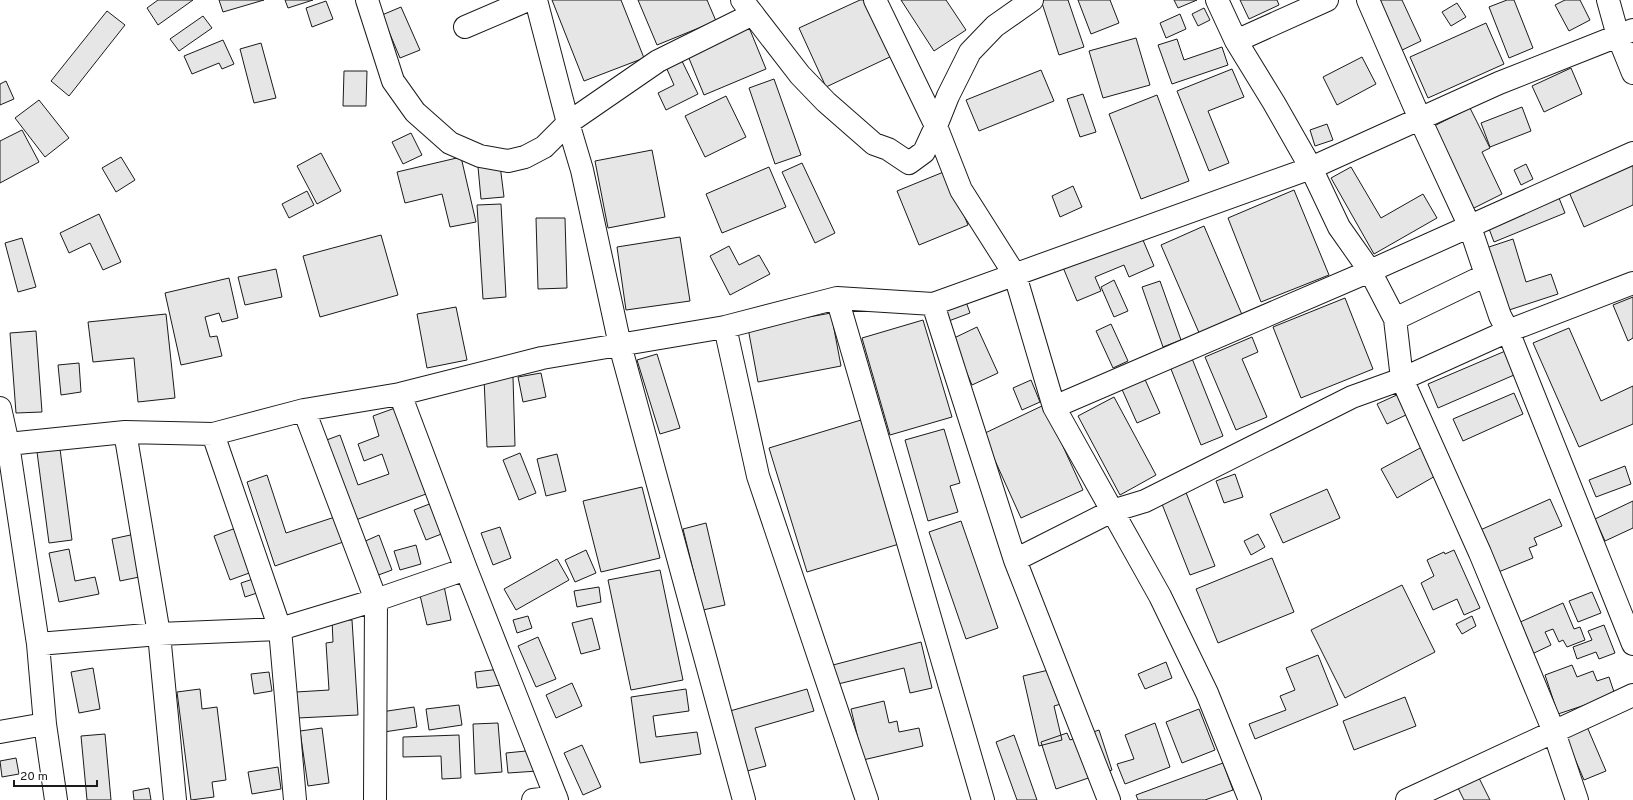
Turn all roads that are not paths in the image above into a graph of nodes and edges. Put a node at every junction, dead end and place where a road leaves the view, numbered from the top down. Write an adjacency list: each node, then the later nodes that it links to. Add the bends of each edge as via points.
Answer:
1 (367, 0): 16 (street, via 393,81 415,112 450,143 480,156 508,162 544,147)
2 (528, 0): 11 (street)
3 (536, 0): 16 (street)
4 (875, 0): 17 (street)
5 (1032, 0): 17 (street, via 996,26 970,52)
6 (1217, 0): 13 (street)
7 (1327, 0): 13 (street)
8 (1368, 0): 15 (street)
9 (1608, 0): 12 (street)
10 (747, 7): 16 (street, via 658,60); 17 (street, via 800,75 826,102 874,144 888,149 909,163 924,152)
11 (465, 27)
12 (1626, 33): 14 (street); 15 (street, via 1500,83)
13 (1236, 41): 19 (street)
14 (1633, 73)
15 (1420, 119): 19 (street); 20 (street)
16 (568, 123): 30 (street, via 582,170)
17 (936, 126): 22 (street, via 961,190)
18 (1633, 153): 20 (street)
19 (1311, 168): 21 (street, via 1340,227); 22 (street)
20 (1470, 227): 21 (street); 23 (street)
21 (1370, 271): 27 (street); 33 (street)
22 (1015, 275): 26 (street); 33 (street)
23 (1486, 275): 27 (street); 29 (street)
24 (1633, 283): 29 (street)
25 (837, 298): 26 (street); 28 (street); 59 (street)
26 (933, 304): 40 (street)
27 (1395, 319): 31 (street)
28 (725, 327): 30 (street); 58 (street, via 758,476)
29 (1508, 331): 31 (street); 46 (street)
30 (620, 345): 32 (street, via 542,358); 57 (street)
31 (1402, 379): 39 (street, via 1352,398 1145,501); 50 (street, via 1480,553)
32 (400, 394): 35 (street); 41 (street)
33 (1054, 407): 39 (street)
34 (0, 408): 38 (street)
35 (304, 410): 37 (street); 42 (street)
36 (125, 432): 37 (street); 38 (street); 44 (street)
37 (213, 434): 43 (street)
38 (8, 444): 45 (street)
39 (1112, 511): 40 (street); 61 (street, via 1160,596 1204,686)
40 (1015, 560): 60 (street)
41 (466, 569): 42 (street); 51 (street)
42 (376, 600): 43 (street); 55 (street)
43 (280, 629): 44 (street); 54 (street)
44 (159, 634): 45 (street); 53 (street)
45 (38, 644): 48 (street)
46 (1633, 644)
47 (1633, 695): 50 (street)
48 (46, 724): 49 (street); 52 (street)
49 (0, 732)
50 (1554, 732): 62 (street); 63 (street)
51 (556, 798): 56 (street)
52 (56, 800)
53 (175, 800)
54 (296, 800)
55 (375, 800)
56 (533, 800)
57 (744, 800)
58 (867, 800)
59 (983, 800)
60 (1109, 800)
61 (1250, 800)
62 (1407, 800)
63 (1577, 800)

